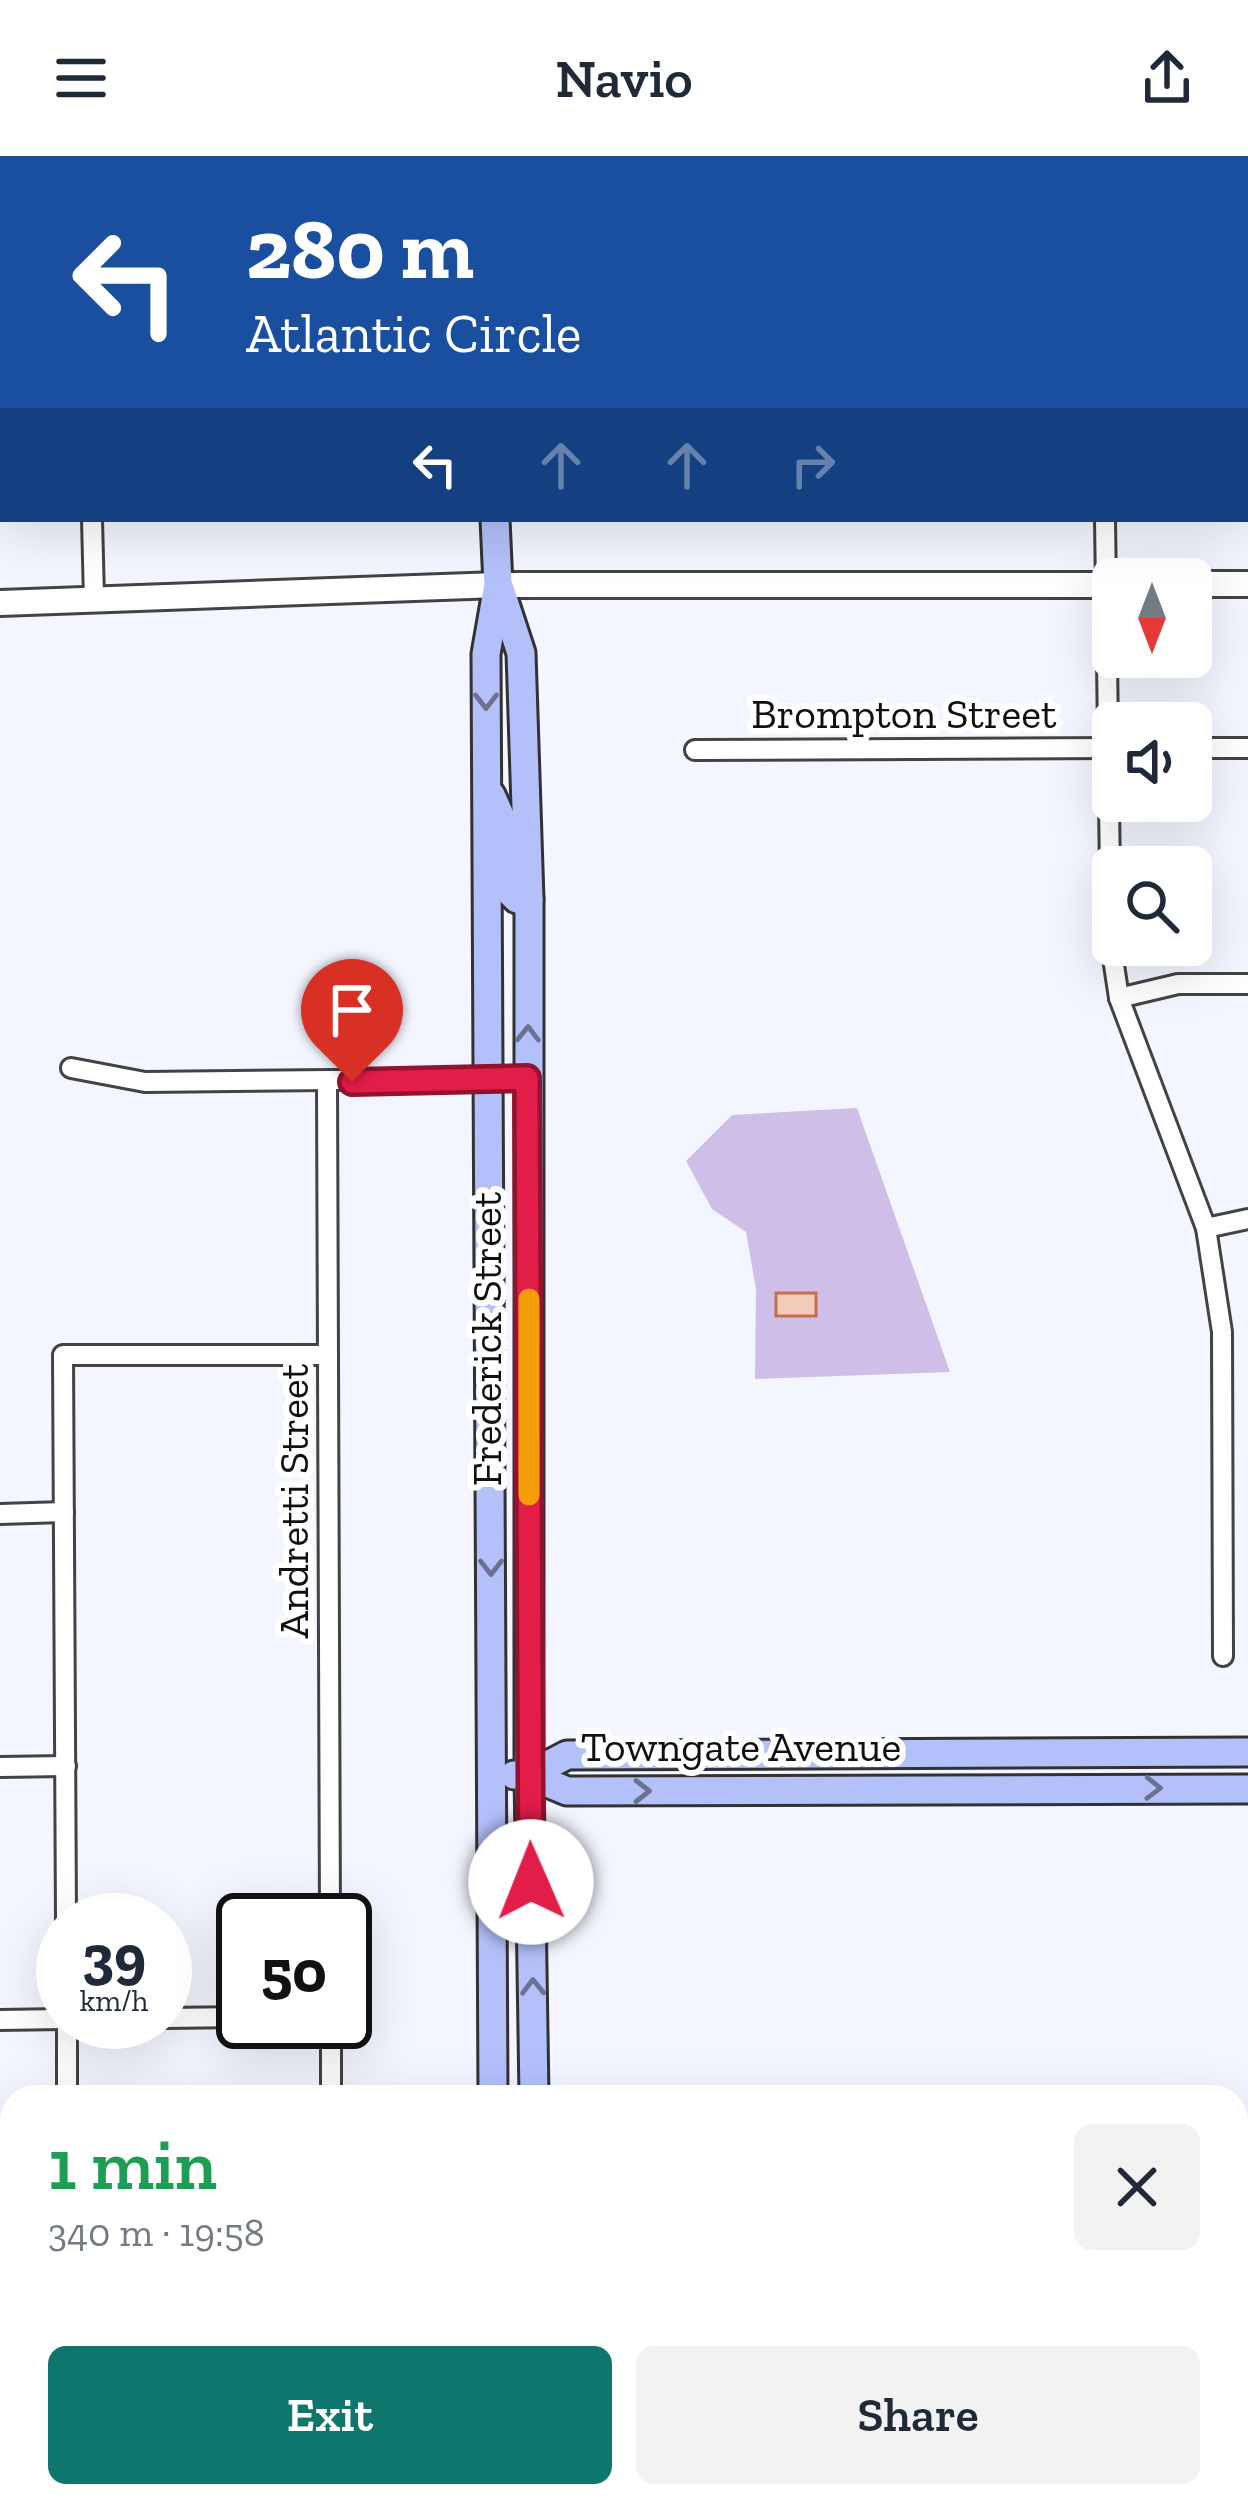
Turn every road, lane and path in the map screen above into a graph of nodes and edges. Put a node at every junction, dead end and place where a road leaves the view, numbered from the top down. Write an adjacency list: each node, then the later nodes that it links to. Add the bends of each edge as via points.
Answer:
1 (92, 522): 9 (street)
2 (495, 522): 7 (main road, Frederick Street)
3 (1105, 522): 4 (street)
4 (1107, 558)
5 (1212, 584): 6 (street)
6 (1248, 584)
7 (498, 585): 8 (street); 9 (street); 15 (main road, Frederick Street, one-way to 15, via 486,654); 17 (main road, Frederick Street, via 521,652)
8 (1092, 585)
9 (94, 598): 10 (street)
10 (0, 603)
11 (1092, 748): 14 (street, Brompton Street)
12 (1212, 748): 13 (street)
13 (1248, 748)
14 (694, 750)
15 (487, 786): 17 (main road, via 507,831 509,891); 22 (main road, Frederick Street)
16 (1110, 822): 19 (street)
17 (529, 898): 21 (main road, Frederick Street, one-way to 17)
18 (1248, 984): 19 (street, via 1178,984)
19 (1119, 998): 26 (street)
20 (71, 1068): 23 (street, via 145,1082)
21 (527, 1078): 22 (street); 27 (main road, Frederick Street)
22 (488, 1079): 23 (street); 24 (main road, Frederick Street)
23 (327, 1082): 28 (street, Andretti Street)
24 (489, 1178): 27 (main road, via 504,1202 509,1283); 37 (main road, Frederick Street, one-way to 37)
25 (1248, 1220): 26 (street)
26 (1206, 1228): 31 (street, via 1222,1332)
27 (529, 1300): 36 (main road, Frederick Street)
28 (328, 1355): 29 (street, via 63,1355); 41 (street, Andretti Street)
29 (64, 1512): 30 (street); 34 (street)
30 (0, 1514)
31 (1223, 1656)
32 (1067, 1752): 33 (main road, Towngate Avenue); 36 (main road, Towngate Avenue, via 566,1755); 39 (main road, via 1046,1771 916,1774)
33 (1237, 1752): 38 (main road)
34 (66, 1766): 35 (street); 40 (street)
35 (0, 1767)
36 (529, 1774): 37 (main road); 39 (main road, Towngate Avenue, one-way to 39, via 567,1791); 49 (main road, Frederick Street, one-way to 36)
37 (492, 1775): 48 (main road, Frederick Street)
38 (1238, 1789): 39 (main road, Towngate Avenue, one-way to 38)
39 (892, 1790)
40 (67, 1893)
41 (330, 1893)
42 (0, 2020): 43 (street)
43 (36, 2021)
44 (66, 2049): 46 (street)
45 (331, 2049): 47 (street)
46 (68, 2085)
47 (332, 2085)
48 (493, 2085)
49 (534, 2085)

